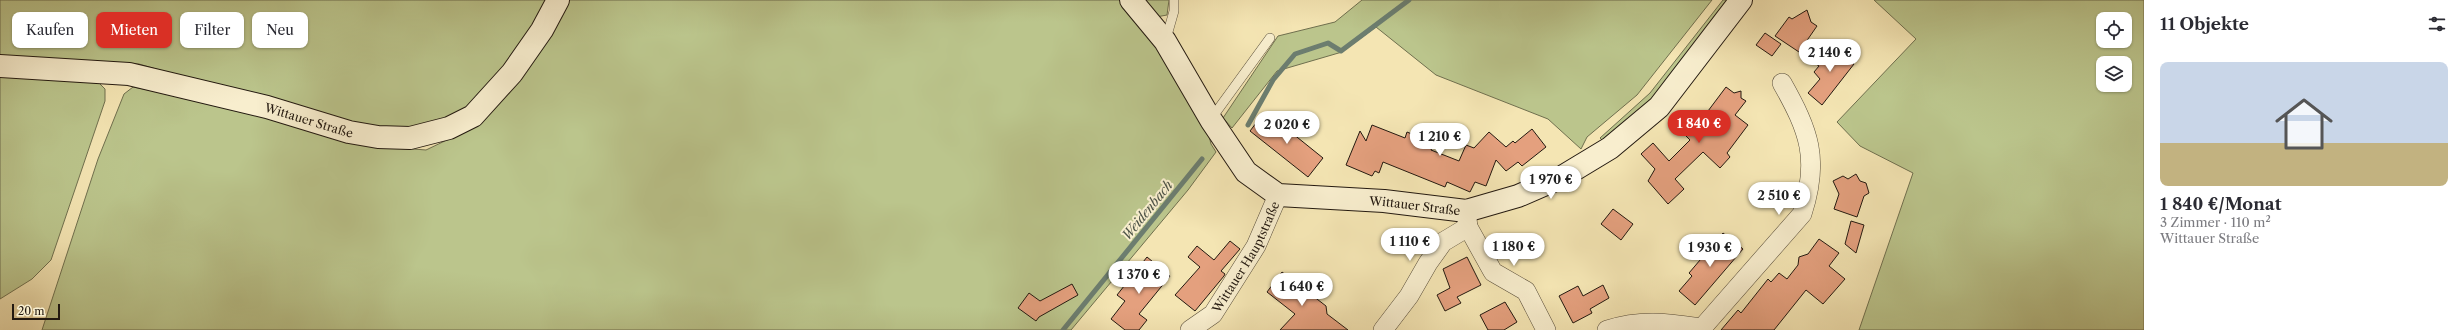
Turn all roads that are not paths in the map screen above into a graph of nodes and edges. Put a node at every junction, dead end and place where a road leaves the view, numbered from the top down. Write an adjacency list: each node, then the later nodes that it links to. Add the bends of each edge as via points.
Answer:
1 (558, 0): 7 (street, Wittauer Straße, via 542,30 512,73 473,116 449,128 410,138 378,137 349,132 266,107 129,74)
2 (1131, 0): 6 (street)
3 (1174, 0): 6 (lane, via 1174,11)
4 (1740, 0): 11 (street, Wittauer Straße, via 1659,107 1610,148 1562,177)
5 (1270, 38): 9 (lane)
6 (1165, 41): 9 (street)
7 (0, 66)
8 (1782, 83): 12 (street, via 1801,116 1809,142 1809,191 1802,214)
9 (1211, 120): 10 (street, via 1246,172)
10 (1278, 195): 11 (street, Wittauer Straße, via 1384,201); 13 (street, Wittauer Hauptstraße, via 1256,246 1213,314)
11 (1467, 219): 14 (street, via 1443,242); 15 (street, via 1493,272 1526,291)
12 (1703, 329): 16 (street, via 1659,322 1629,323)
13 (1190, 330)
14 (1383, 330)
15 (1546, 330)
16 (1607, 330)

